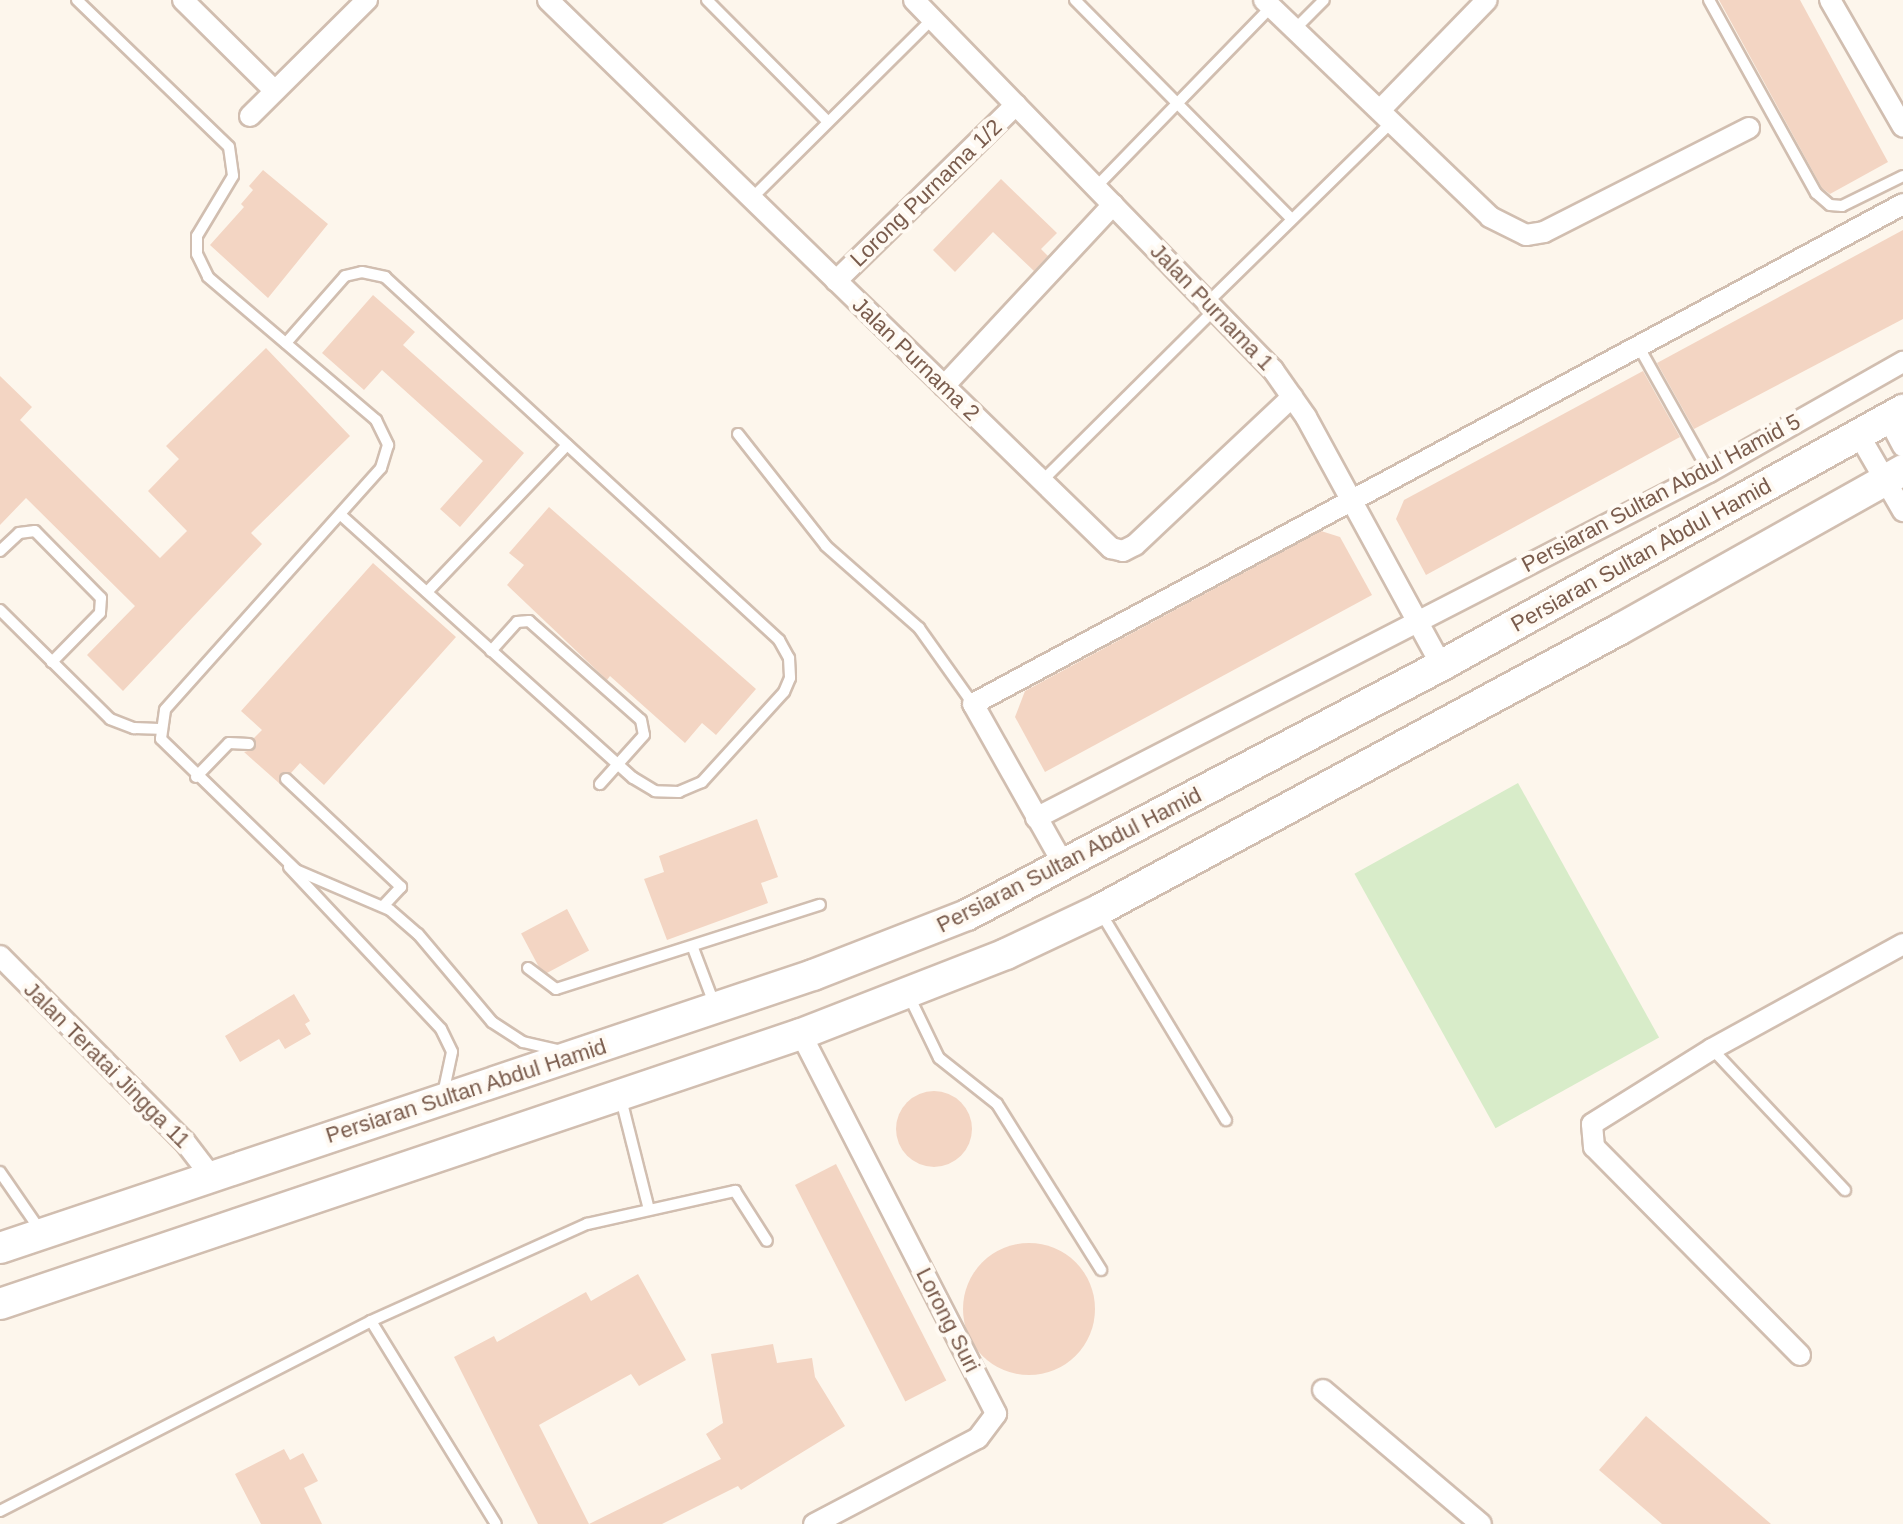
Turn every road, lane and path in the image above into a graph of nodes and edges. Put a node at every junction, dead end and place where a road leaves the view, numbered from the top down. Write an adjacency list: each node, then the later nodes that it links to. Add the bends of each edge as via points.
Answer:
1 (77, 0): 31 (lane, via 229,147 233,176 200,227 197,254 208,277)
2 (183, 0): 15 (street)
3 (548, 0): 25 (street, Jalan Purnama 2)
4 (707, 0): 20 (lane)
5 (914, 0): 13 (street, Jalan Purnama 1)
6 (1075, 0): 16 (lane)
7 (1324, 0): 14 (lane)
8 (1487, 0): 19 (street)
9 (1709, 0): 23 (lane, via 1816,193 1830,205 1842,206)
10 (1830, 0): 21 (street)
11 (362, 2): 15 (street)
12 (1268, 4): 14 (street); 16 (lane)
13 (932, 19): 17 (street, Jalan Purnama 1); 20 (lane)
14 (1294, 30): 19 (street)
15 (275, 91): 18 (street)
16 (1178, 104): 24 (lane); 28 (lane)
17 (1016, 105): 24 (street, Jalan Purnama 1); 29 (street, Lorong Purnama 1/2)
18 (250, 116)
19 (1386, 116): 22 (street, via 1490,217 1526,235 1544,232); 28 (lane)
20 (827, 121): 25 (lane)
21 (1903, 127)
22 (1749, 128)
23 (1903, 176)
24 (1096, 187): 27 (street, Jalan Purnama 1)
25 (752, 198): 29 (street, Jalan Purnama 2)
26 (1903, 204): 32 (street)
27 (1113, 205): 30 (street, Jalan Purnama 1); 34 (street)
28 (1292, 219): 30 (lane)
29 (836, 281): 34 (street, Jalan Purnama 2)
30 (1211, 305): 35 (street, Jalan Purnama 1); 43 (lane)
31 (286, 343): 39 (lane, via 338,282 353,273 374,272); 46 (lane, via 376,420 387,436 381,468)
32 (1640, 349): 41 (lane); 44 (street)
33 (1903, 362): 41 (street, Persiaran Sultan Abdul Hamid 5)
34 (944, 386): 43 (street, Jalan Purnama 2)
35 (1292, 397): 43 (street, Jalan Purnama 2, via 1123,551 1111,548); 44 (street, Jalan Purnama 1)
36 (1896, 414): 38 (main road, Persiaran Sultan Abdul Hamid); 40 (street)
37 (738, 434): 54 (lane, via 826,546 919,628)
38 (1859, 435): 42 (street); 53 (main road, Persiaran Sultan Abdul Hamid)
39 (567, 445): 48 (lane); 57 (lane, via 779,640 789,658 784,692 702,782 679,792 655,791)
40 (1903, 446)
41 (1709, 472): 50 (street, Persiaran Sultan Abdul Hamid 5)
42 (1894, 475): 45 (street); 66 (main road)
43 (1042, 481)
44 (1350, 497): 50 (street, Jalan Purnama 1); 54 (street)
45 (1903, 511)
46 (340, 514): 48 (lane); 55 (lane, via 165,710)
47 (0, 551): 52 (lane, via 19,533 35,531 101,598 100,613)
48 (427, 592): 51 (lane)
49 (0, 610): 52 (lane)
50 (1417, 620): 53 (street, Jalan Purnama 1); 61 (street, Persiaran Sultan Abdul Hamid 5)
51 (491, 651): 57 (lane); 57 (lane, via 517,622 529,621 619,701 645,728)
52 (52, 662): 55 (lane, via 110,719 134,728)
53 (1441, 665): 63 (main road, Persiaran Sultan Abdul Hamid)
54 (973, 704): 61 (street)
55 (159, 729): 58 (lane, via 166,748)
56 (249, 744): 58 (lane, via 229,743)
57 (618, 765): 60 (lane)
58 (196, 777): 62 (lane)
59 (286, 779): 64 (lane, via 401,887)
60 (600, 784)
61 (1036, 818): 63 (street)
62 (286, 862): 64 (lane, via 307,877); 78 (lane, via 300,884 376,955 441,1029 452,1052)
63 (1065, 867): 72 (main road, Persiaran Sultan Abdul Hamid, via 967,915)
64 (384, 905): 74 (lane, via 418,934 506,1033 540,1048)
65 (820, 905): 68 (lane)
66 (1099, 910): 71 (main road); 79 (lane)
67 (1903, 944): 75 (street)
68 (693, 948): 70 (lane, via 556,989); 72 (lane)
69 (0, 956): 81 (street, Jalan Teratai Jingga 11, via 185,1142)
70 (528, 968)
71 (907, 993): 73 (main road); 87 (lane, via 939,1058 997,1104)
72 (718, 1007): 74 (main road, Persiaran Sultan Abdul Hamid); 76 (main road)
73 (801, 1034): 76 (main road); 94 (street, Lorong Suri, via 996,1414 978,1438)
74 (594, 1048): 78 (main road, Persiaran Sultan Abdul Hamid)
75 (1712, 1049): 82 (lane); 90 (street, via 1608,1110 1592,1124 1590,1136 1594,1147)
76 (737, 1056): 77 (main road)
77 (619, 1092): 83 (lane); 88 (main road)
78 (441, 1099): 81 (main road, Persiaran Sultan Abdul Hamid)
79 (1226, 1120)
80 (0, 1172): 84 (lane)
81 (211, 1176): 84 (main road, Persiaran Sultan Abdul Hamid)
82 (1845, 1190)
83 (649, 1210): 85 (lane, via 735,1191); 89 (lane, via 587,1224)
84 (41, 1232): 86 (main road, Persiaran Sultan Abdul Hamid)
85 (767, 1241)
86 (0, 1248)
87 (1101, 1270)
88 (0, 1304)
89 (371, 1321): 92 (lane); 93 (lane)
90 (1800, 1355)
91 (1323, 1390): 95 (street)
92 (0, 1511)
93 (496, 1524)
94 (814, 1524)
95 (1481, 1524)

